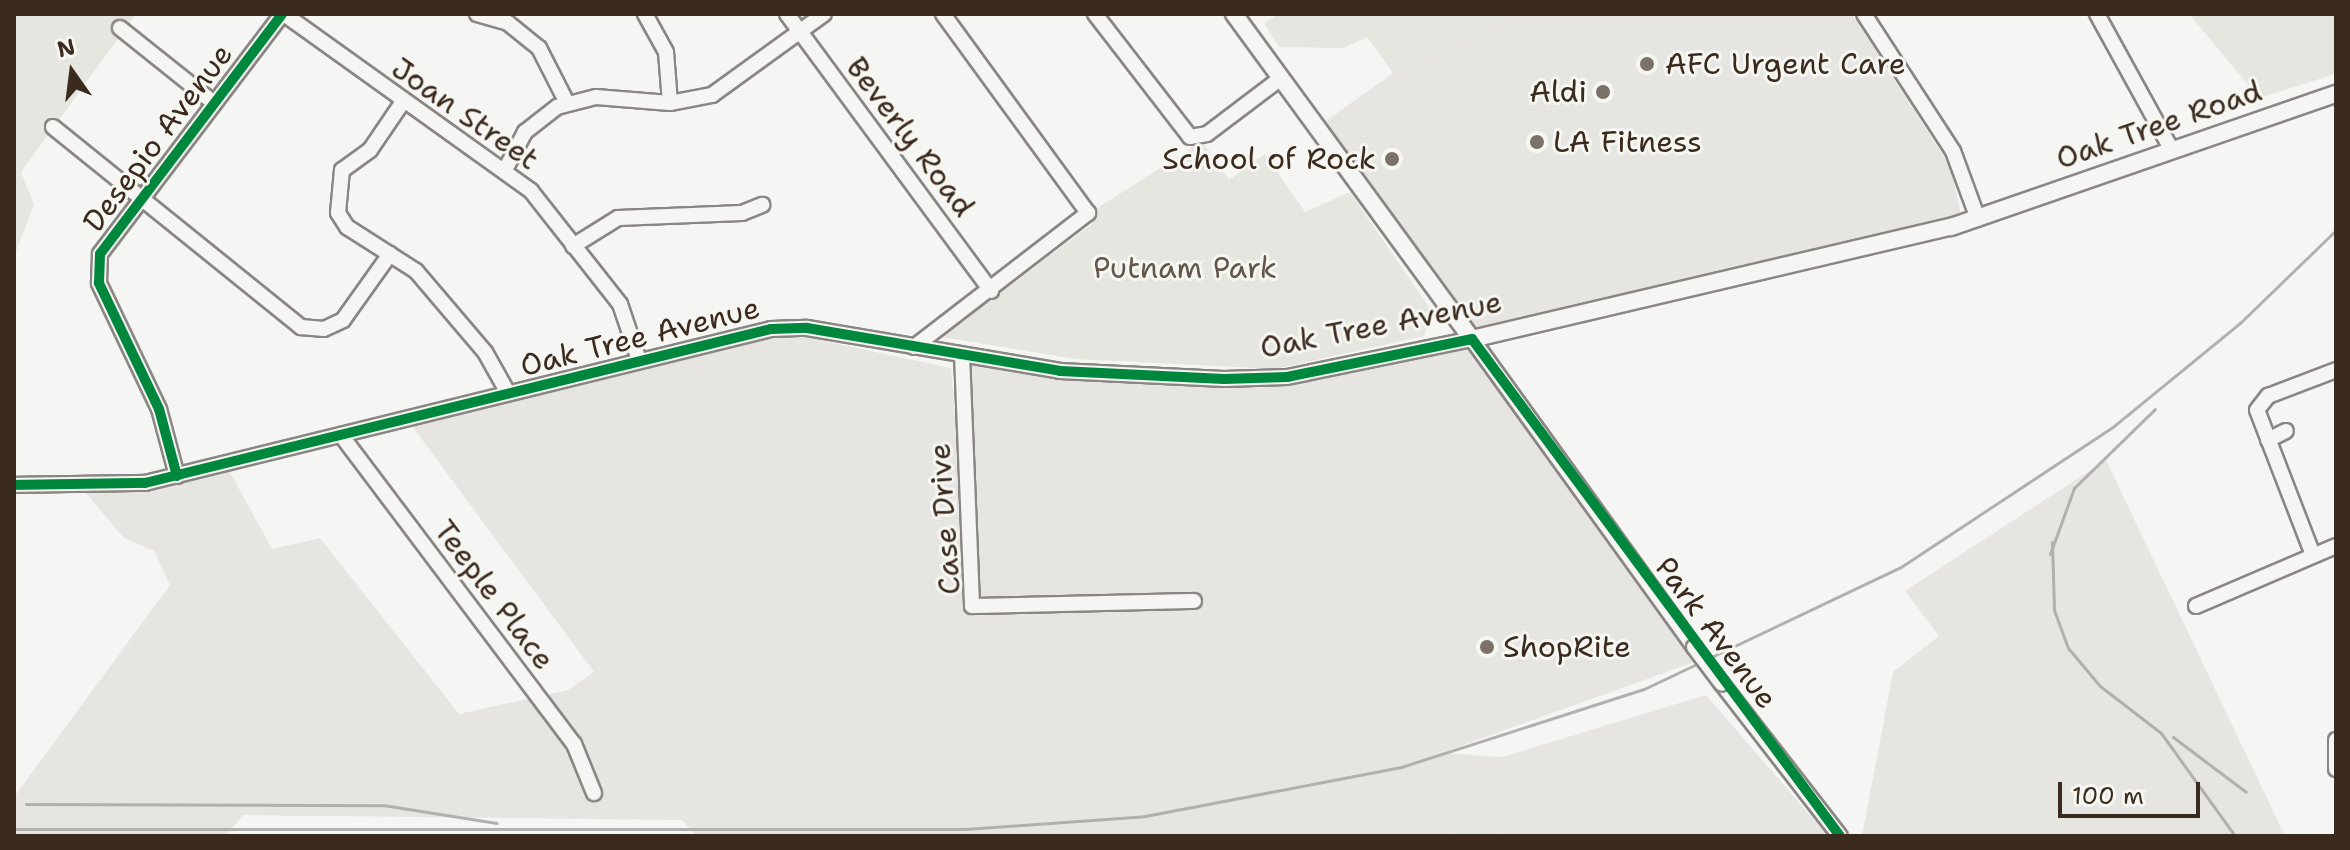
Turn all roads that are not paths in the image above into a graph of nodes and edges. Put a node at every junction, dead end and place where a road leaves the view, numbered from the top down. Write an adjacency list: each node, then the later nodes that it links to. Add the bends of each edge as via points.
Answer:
1 (283, 14): 15 (street, Desepio Avenue); 16 (street, Joan Street)
2 (477, 14): 17 (street, via 508,23 539,48)
3 (645, 14): 18 (street, via 666,52)
4 (787, 14): 12 (street, Beverly Road)
5 (824, 14): 12 (street)
6 (943, 14): 28 (street, via 1082,196 1088,213 1081,225)
7 (1095, 14): 13 (street, via 1190,137 1207,134)
8 (1234, 14): 13 (main road, Park Avenue)
9 (1864, 14): 25 (street, via 1953,151)
10 (2097, 14): 20 (street)
11 (120, 28): 15 (street)
12 (799, 32): 18 (street, via 725,89); 28 (street, Beverly Road)
13 (1281, 78): 29 (main road, Park Avenue)
14 (2336, 94): 20 (main road, Oak Tree Road)
15 (214, 103): 22 (street, Desepio Avenue)
16 (402, 103): 21 (street, Joan Street); 27 (street, via 370,150 342,170 336,188 347,227)
17 (567, 103): 18 (street); 21 (street, via 532,124)
18 (670, 103)
19 (53, 127): 22 (street)
20 (2170, 147): 24 (main road, Oak Tree Road)
21 (506, 168): 26 (street, Joan Street)
22 (137, 199): 27 (street, via 254,283 301,327 343,320); 38 (street, Desepio Avenue, via 105,240 99,283 159,409)
23 (762, 205): 26 (street, via 742,213 618,218)
24 (2001, 211): 25 (main road, Oak Tree Avenue)
25 (1978, 219): 29 (main road, Oak Tree Avenue)
26 (573, 246): 32 (street, Joan Street, via 620,304)
27 (390, 254): 34 (street, via 469,332)
28 (991, 291): 30 (street)
29 (1472, 339): 31 (street, Oak Tree Avenue, via 1258,379 1087,373); 47 (street, Park Avenue, bridge, via 1694,647)
30 (914, 347): 31 (street, Oak Tree Avenue); 32 (street, Oak Tree Avenue, via 785,328)
31 (962, 355): 42 (street, Case Drive, via 972,606)
32 (639, 360): 34 (street, Oak Tree Avenue)
33 (2336, 370): 37 (street, via 2261,401 2257,414)
34 (508, 393): 36 (street, Oak Tree Avenue)
35 (2286, 431): 37 (street)
36 (341, 435): 38 (street, Oak Tree Avenue); 46 (street, Teeple Place, via 574,744)
37 (2268, 440): 41 (street)
38 (177, 476): 39 (street, Oak Tree Avenue, via 120,487)
39 (14, 485)
40 (2336, 546): 41 (street)
41 (2313, 555): 43 (street)
42 (1194, 601)
43 (2196, 606)
44 (2336, 740): 45 (street)
45 (2336, 769)
46 (594, 793)
47 (1840, 836)

